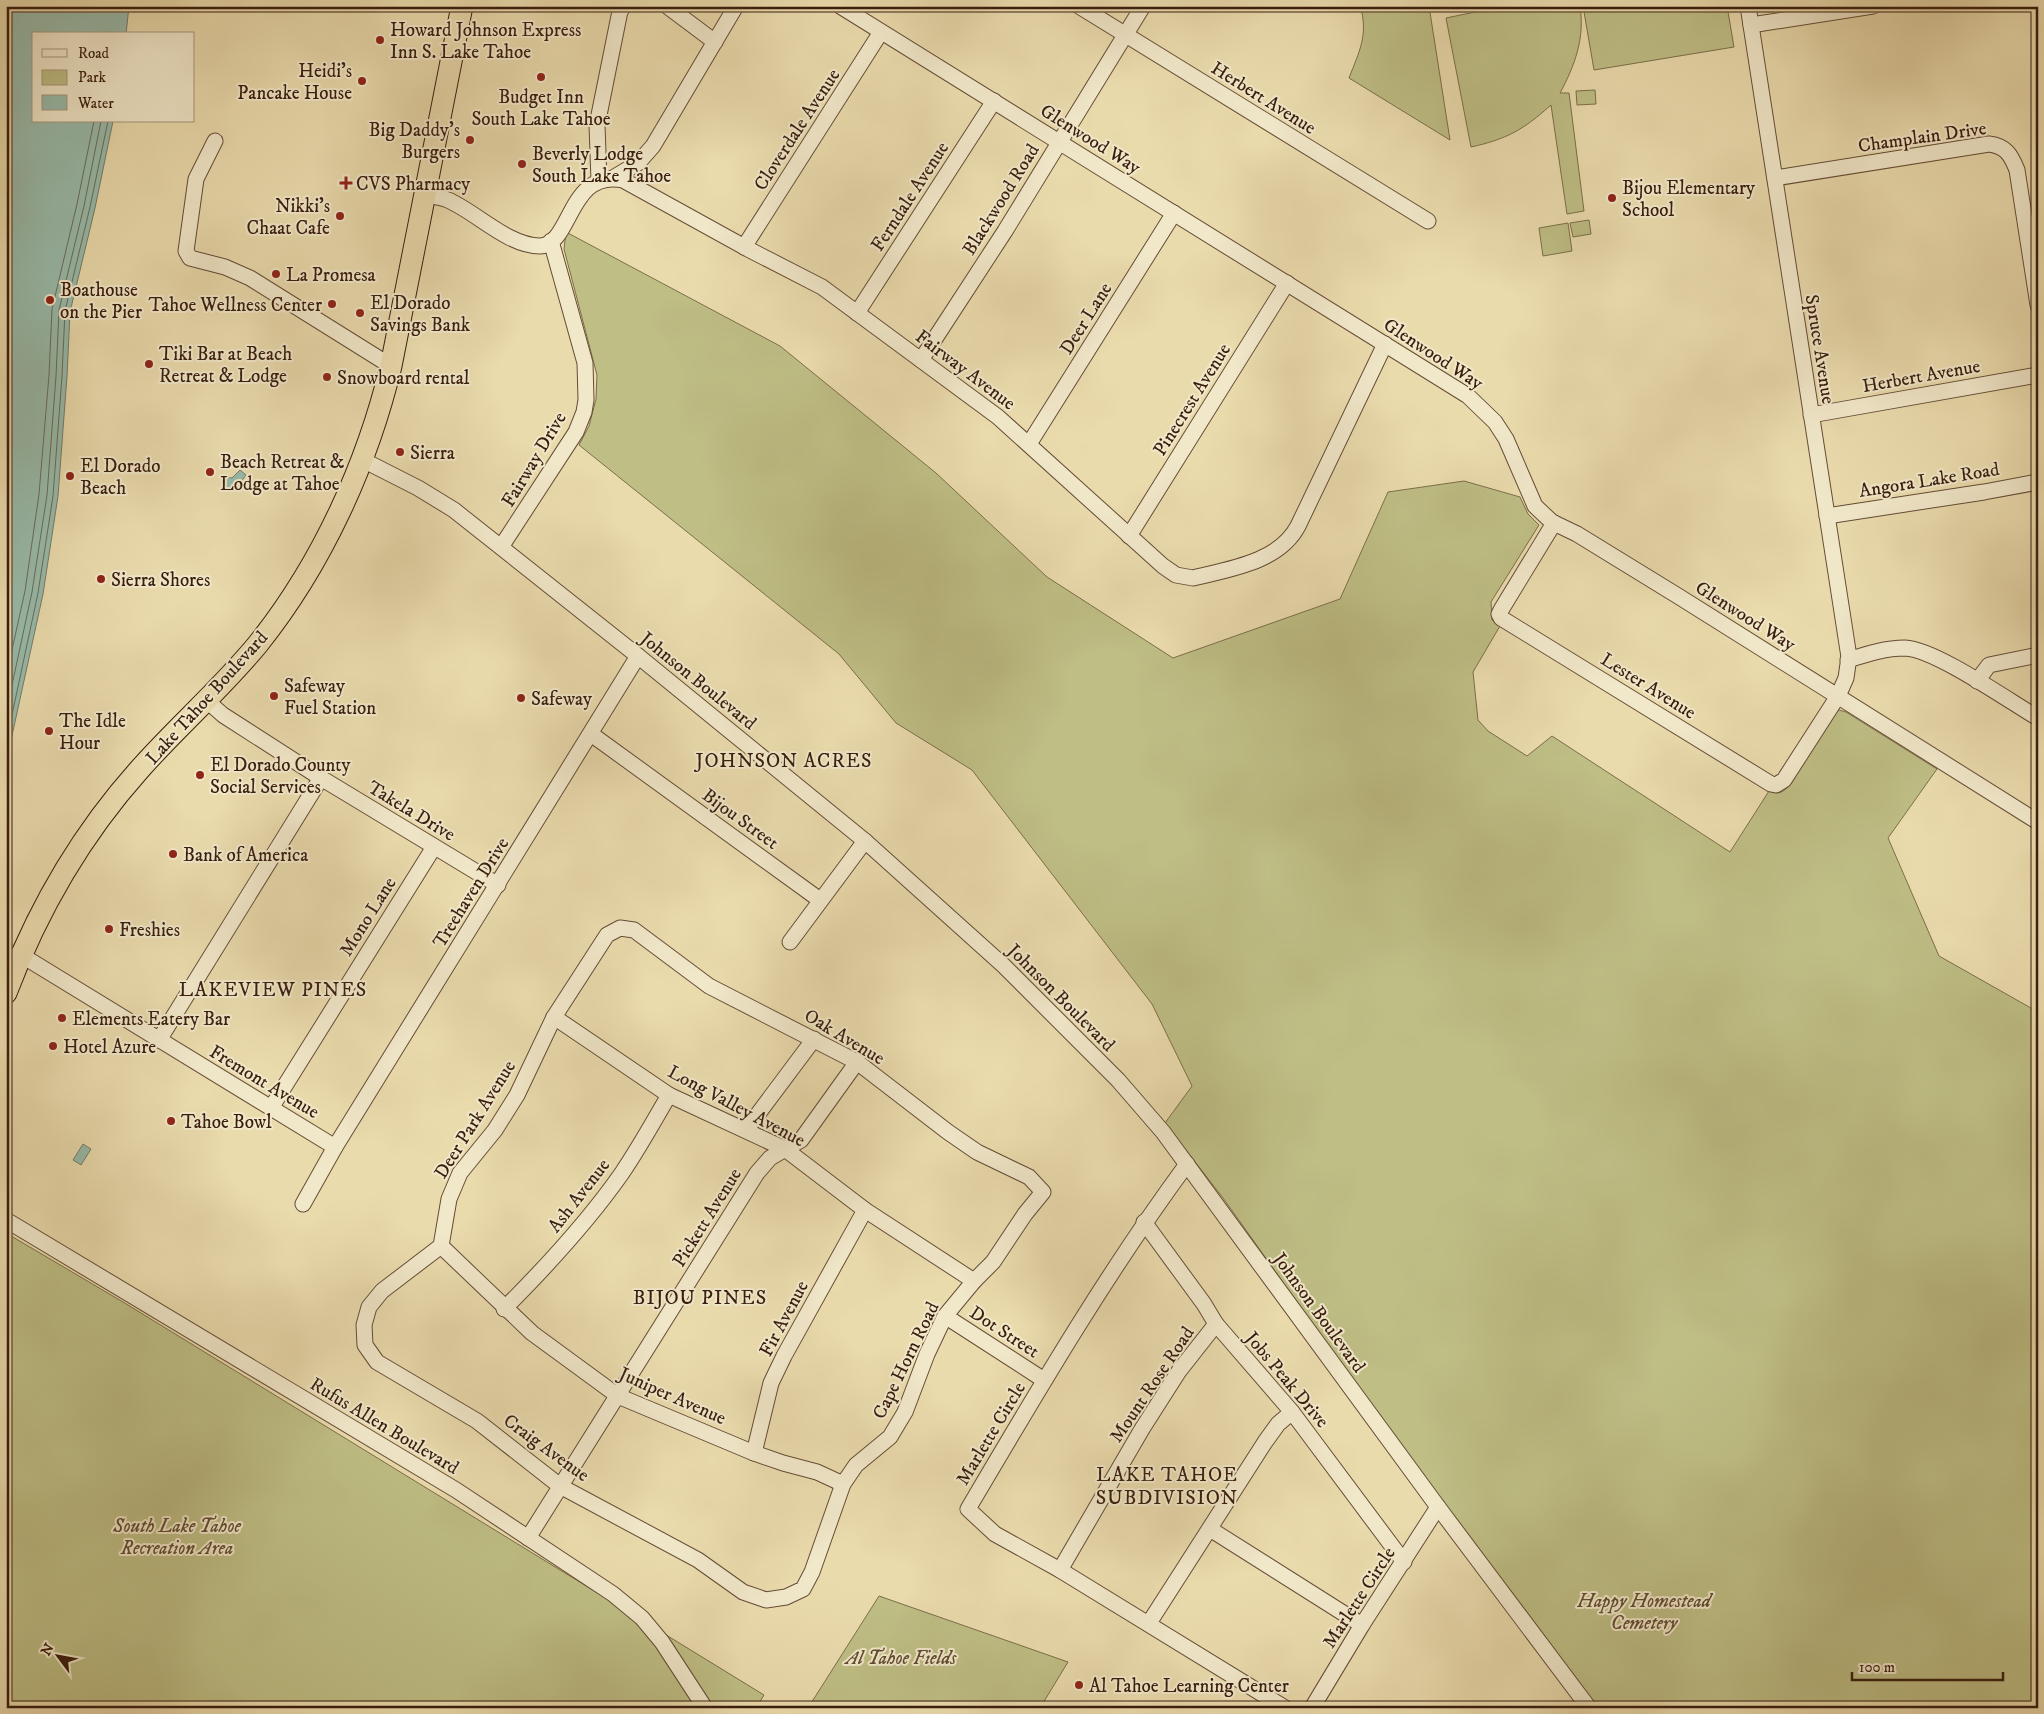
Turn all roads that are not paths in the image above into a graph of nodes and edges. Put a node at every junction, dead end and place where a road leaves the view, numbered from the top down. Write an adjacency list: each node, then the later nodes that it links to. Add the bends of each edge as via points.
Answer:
1 (462, 6): 19 (highway, Lake Tahoe Boulevard)
2 (624, 6): 18 (street, via 620,11 596,125)
3 (667, 6): 13 (street)
4 (736, 6): 13 (street)
5 (840, 6): 11 (street, Glenwood Way)
6 (1079, 6): 12 (street, Herbert Avenue)
7 (1143, 6): 12 (street, Blackwood Road)
8 (1748, 6): 10 (street, Spruce Avenue)
9 (1873, 6): 10 (street)
10 (1751, 25): 17 (street, Spruce Avenue)
11 (881, 32): 14 (street, Glenwood Way); 23 (street, Cloverdale Avenue)
12 (1125, 35): 16 (street, Blackwood Road); 21 (street, Herbert Avenue)
13 (715, 42): 18 (street, via 650,151 638,163)
14 (994, 101): 16 (street, Glenwood Way); 26 (street, Ferndale Avenue)
15 (215, 141): 29 (street, via 196,179 186,251 190,258 225,267 250,278)
16 (1060, 142): 20 (street, Glenwood Way); 28 (street, Blackwood Road)
17 (1775, 178): 25 (street, Champlain Drive, via 1989,144 2004,148 2016,170); 31 (street, Spruce Avenue)
18 (606, 179): 22 (street, via 586,189); 23 (street, Fairway Avenue, via 623,180)
19 (425, 195): 22 (street, via 449,200 526,243 540,246); 29 (highway, Lake Tahoe Boulevard)
20 (1174, 213): 24 (street, Glenwood Way); 32 (street, Deer Lane)
21 (1428, 221)
22 (551, 241): 38 (street, Fairway Drive, via 585,363 586,400 576,432)
23 (744, 247): 26 (street, Fairway Avenue, via 808,278)
24 (1287, 283): 27 (street, Glenwood Way); 37 (street, Pinecrest Avenue)
25 (2038, 305)
26 (858, 313): 28 (street, Fairway Avenue)
27 (1385, 344): 36 (street, Glenwood Way, via 1484,409 1506,439 1535,506); 37 (street, Fairway Avenue, via 1287,543 1260,559 1184,578)
28 (921, 360): 32 (street, Fairway Avenue)
29 (391, 366): 33 (highway, Lake Tahoe Boulevard)
30 (2038, 375): 31 (street, Herbert Avenue)
31 (1811, 415): 35 (street, Spruce Avenue)
32 (1029, 444): 37 (street, Fairway Avenue)
33 (361, 459): 38 (street, Johnson Boulevard, via 434,497); 44 (highway, Lake Tahoe Boulevard, via 334,520 296,588 258,643)
34 (2038, 482): 35 (street, Angora Lake Road)
35 (1827, 516): 41 (street, Spruce Avenue)
36 (1554, 523): 43 (street, Glenwood Way, via 1596,545); 48 (street, Lester Avenue, via 1500,614 1506,621 1771,784)
37 (1129, 536)
38 (501, 547): 40 (street, Johnson Boulevard)
39 (2038, 655): 42 (street, via 1989,665)
40 (638, 656): 46 (street, Treehaven Drive); 50 (street, Johnson Boulevard)
41 (1848, 660): 42 (street, via 1878,651 1907,648 1933,656); 43 (street, Spruce Avenue, via 1846,678)
42 (1976, 681): 45 (street)
43 (1838, 696): 48 (street, Spruce Avenue); 49 (street, Glenwood Way)
44 (206, 700): 47 (street, Takela Drive, via 223,715); 56 (highway, Lake Tahoe Boulevard, via 133,776 92,829 52,891)
45 (2038, 718)
46 (591, 734): 52 (street, Treehaven Drive); 53 (street, Bijou Street)
47 (321, 778): 51 (street, Takela Drive); 60 (street)
48 (1780, 784)
49 (2038, 822)
50 (865, 841): 53 (street); 67 (street, Johnson Boulevard, via 1004,966 1111,1073)
51 (434, 847): 52 (street, Takela Drive); 63 (street, Mono Lane)
52 (498, 885): 65 (street, Treehaven Drive)
53 (820, 900): 55 (street)
54 (620, 928): 58 (street, Deer Park Avenue, via 607,935); 59 (street, Oak Avenue, via 634,930 710,986)
55 (790, 942)
56 (21, 955): 57 (highway, Lake Tahoe Boulevard); 60 (street, Fremont Avenue)
57 (6, 993)
58 (554, 1017): 62 (street, Long Valley Avenue); 73 (street, Deer Park Avenue, via 516,1095 494,1130 460,1173 449,1199)
59 (814, 1039): 61 (street, Oak Avenue); 64 (street)
60 (159, 1040): 63 (street, Fremont Avenue)
61 (857, 1062): 66 (street, Pickett Avenue, via 801,1140); 68 (street, Oak Avenue, via 948,1132 977,1152 1029,1177)
62 (669, 1094): 64 (street, Long Valley Avenue); 75 (street, Ash Avenue, via 622,1172 592,1214)
63 (271, 1108): 65 (street, Fremont Avenue)
64 (746, 1130): 66 (street, Long Valley Avenue)
65 (335, 1147): 69 (street, Treehaven Drive)
66 (786, 1149): 70 (street, Long Valley Avenue); 79 (street, Pickett Avenue, via 770,1158 757,1173)
67 (1187, 1164): 72 (street, Marlette Circle); 84 (street, Johnson Boulevard)
68 (1043, 1192): 74 (street, Cape Horn Road, via 994,1262)
69 (303, 1204)
70 (865, 1210): 74 (street, Long Valley Avenue); 81 (street, Fir Avenue, via 771,1383)
71 (6, 1220): 86 (street, Rufus Allen Boulevard, via 456,1490)
72 (1144, 1222): 77 (street, Jobs Peak Drive); 78 (street, Marlette Circle)
73 (441, 1246): 75 (street, Juniper Avenue); 83 (street, Craig Avenue, via 382,1291 369,1307 364,1325 365,1344 377,1362 477,1421)
74 (974, 1281): 76 (street, Cape Horn Road)
75 (504, 1308): 79 (street, Juniper Avenue, via 532,1333)
76 (945, 1316): 78 (street, Dot Street); 82 (street, Cape Horn Road, via 926,1354 905,1412 890,1437 856,1466)
77 (1216, 1324): 80 (street, Jobs Peak Drive); 88 (street, Mount Rose Road, via 1179,1371 1142,1429)
78 (1044, 1380): 88 (street, Marlette Circle, via 968,1509 995,1534)
79 (618, 1396): 81 (street, Juniper Avenue); 83 (street, Pickett Avenue)
80 (1292, 1412): 85 (street, via 1265,1442); 87 (street, Jobs Peak Drive)
81 (754, 1453): 82 (street, Juniper Avenue, via 817,1472)
82 (843, 1484): 89 (street, Cape Horn Road, via 803,1590)
83 (560, 1486): 86 (street, Pickett Avenue); 89 (street, Craig Avenue, via 698,1560 743,1592 766,1600)
84 (1438, 1508): 87 (street, Marlette Circle); 95 (street, Johnson Boulevard)
85 (1210, 1529): 90 (street); 91 (street)
86 (528, 1538): 92 (street, Rufus Allen Boulevard, via 642,1618 662,1642)
87 (1404, 1562): 91 (street, Marlette Circle)
88 (1060, 1570): 90 (street, Marlette Circle)
89 (786, 1598)
90 (1149, 1624): 93 (street, Marlette Circle)
91 (1362, 1625): 94 (street, Marlette Circle)
92 (705, 1708)
93 (1285, 1708)
94 (1312, 1708)
95 (1589, 1708)

